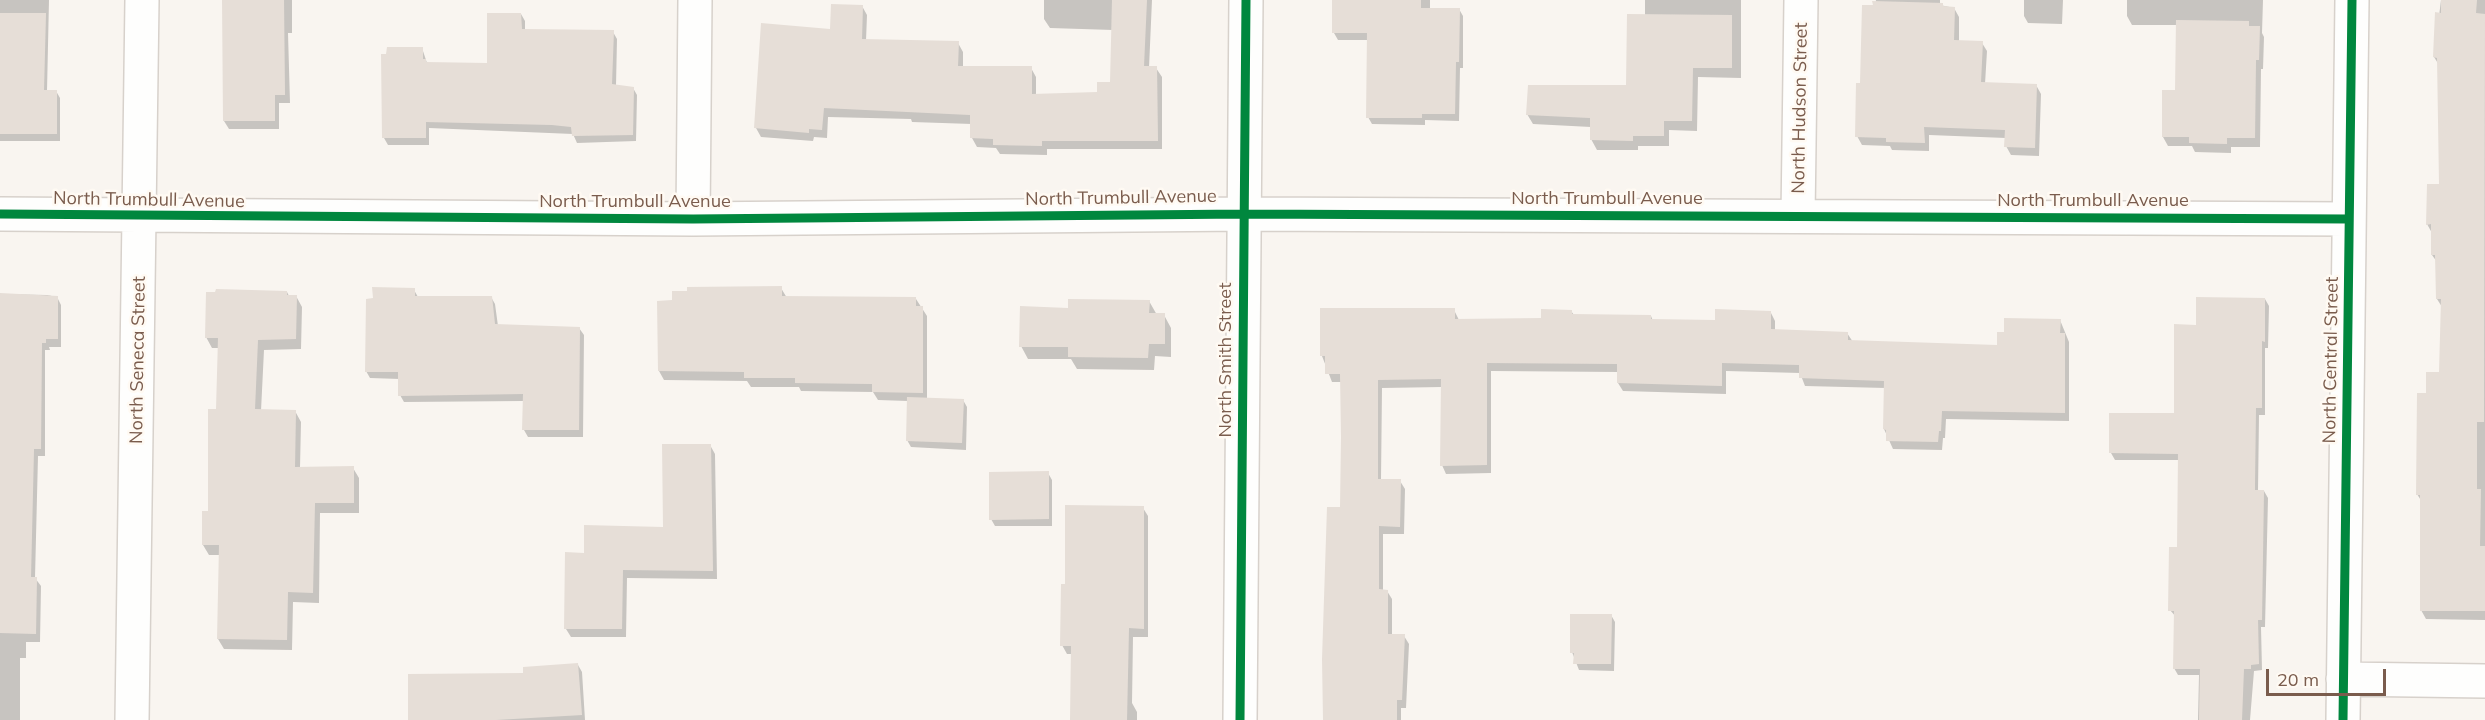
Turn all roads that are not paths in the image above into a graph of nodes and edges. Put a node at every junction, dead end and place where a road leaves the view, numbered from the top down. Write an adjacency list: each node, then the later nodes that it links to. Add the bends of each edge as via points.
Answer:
1 (142, 0): 9 (street, North Seneca Street)
2 (695, 0): 10 (street)
3 (1246, 0): 7 (street, North Smith Street)
4 (1801, 0): 8 (street, North Hudson Street)
5 (2352, 0): 11 (street, North Central Street)
6 (0, 214): 9 (street, North Trumbull Avenue)
7 (1244, 214): 8 (street, North Trumbull Avenue); 10 (street, North Trumbull Avenue); 15 (street, North Smith Street)
8 (1798, 216): 11 (street, North Trumbull Avenue)
9 (140, 217): 10 (street, North Trumbull Avenue); 14 (street, North Seneca Street)
10 (693, 219)
11 (2349, 219): 12 (street, North Central Street)
12 (2343, 679): 13 (street); 16 (street, North Central Street)
13 (2485, 681)
14 (132, 720)
15 (1240, 720)
16 (2343, 720)

